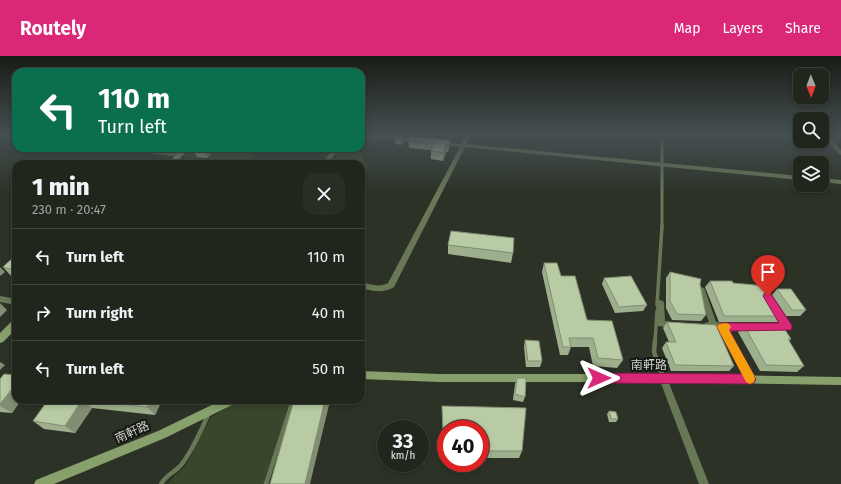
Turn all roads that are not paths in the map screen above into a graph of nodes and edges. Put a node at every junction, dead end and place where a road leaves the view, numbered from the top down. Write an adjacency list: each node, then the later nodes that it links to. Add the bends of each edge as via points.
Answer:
1 (171, 154): 5 (street)
2 (458, 154): 11 (street, via 391,285 388,288)
3 (548, 154): 7 (street)
4 (662, 154): 7 (lane)
5 (179, 155): 6 (street)
6 (174, 160)
7 (662, 164): 8 (street); 23 (lane, via 662,242 654,352)
8 (793, 177)
9 (829, 181): 10 (street)
10 (841, 182)
11 (365, 286)
12 (701, 290): 19 (street)
13 (0, 300): 14 (street)
14 (12, 302)
15 (771, 302): 19 (street, via 787,327)
16 (660, 303): 17 (street, via 661,324)
17 (684, 325)
18 (699, 325): 19 (street)
19 (718, 326): 24 (street)
20 (12, 327): 21 (street)
21 (0, 340)
22 (365, 374): 23 (street, 南軒路, via 440,378)
23 (663, 378): 24 (street, 南軒路); 32 (street)
24 (750, 379): 25 (street, 南軒路)
25 (841, 381)
26 (224, 404): 28 (street, 南軒路)
27 (292, 404): 31 (lane)
28 (209, 412): 29 (street, 南軒路); 30 (lane, via 181,465 164,478)
29 (40, 484)
30 (161, 484)
31 (266, 484)
32 (704, 484)

